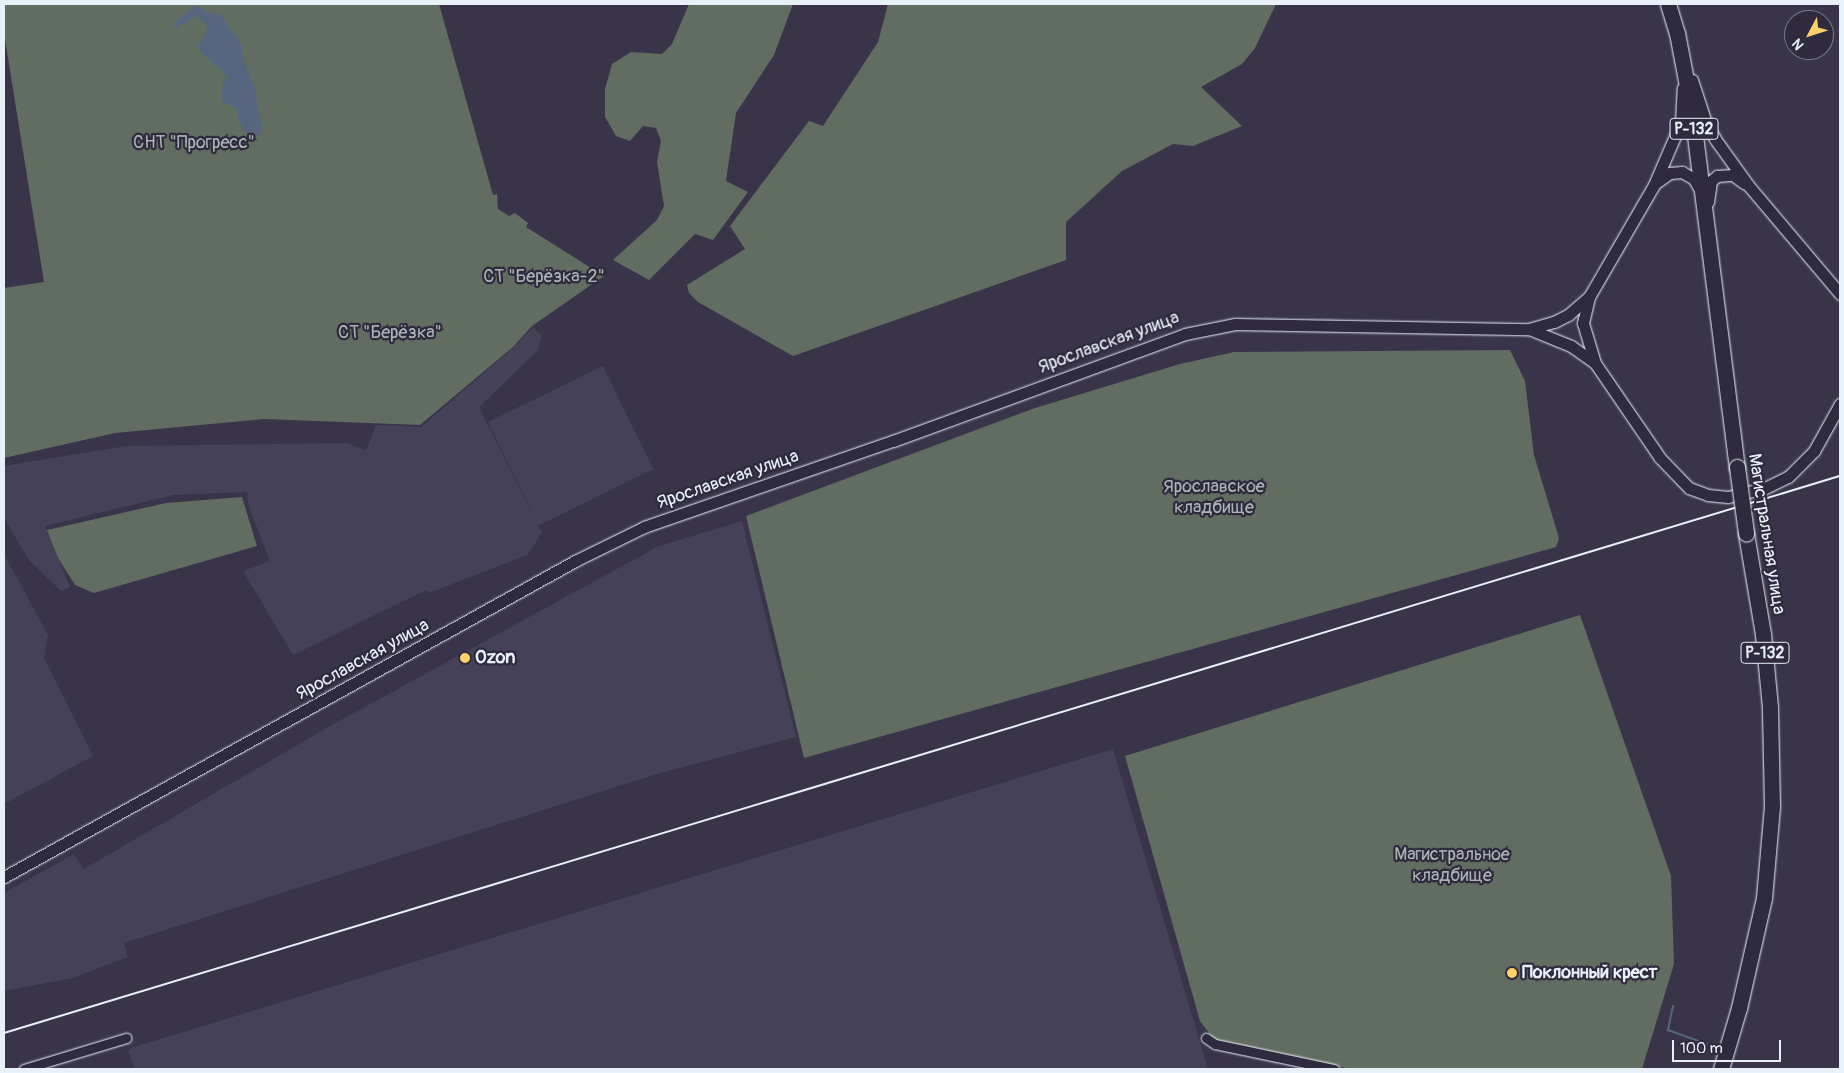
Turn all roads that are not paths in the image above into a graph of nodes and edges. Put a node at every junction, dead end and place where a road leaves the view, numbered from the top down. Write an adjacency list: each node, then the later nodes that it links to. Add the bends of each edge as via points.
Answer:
1 (1668, 4): 2 (highway, Магистральная улица / Р-132)
2 (1677, 33): 3 (main road, via 1684,95 1681,122); 4 (main road, via 1704,118); 5 (highway, Магистральная улица / Р-132)
3 (1654, 185): 5 (main road, via 1670,173 1688,174 1699,187); 7 (main road)
4 (1748, 185): 5 (main road, via 1725,174 1711,181); 6 (main road)
5 (1708, 226): 16 (highway, Магистральная улица / Р-132, bridge, via 1770,707 1772,806 1764,898 1739,1008)
6 (1840, 294)
7 (1589, 297): 8 (main road, via 1568,315); 9 (main road, via 1583,323)
8 (1529, 329): 9 (main road, via 1571,346); 11 (main road, Ярославская улица, via 1235,324 1185,334 893,441 644,527 575,561)
9 (1595, 363): 10 (main road, via 1676,478 1689,488 1708,495 1728,497 1765,488 1788,477 1814,451)
10 (1840, 404)
11 (4, 877)
12 (126, 1038): 14 (street)
13 (1206, 1038): 15 (street, via 1215,1044)
14 (24, 1069)
15 (1334, 1069)
16 (1721, 1069)

